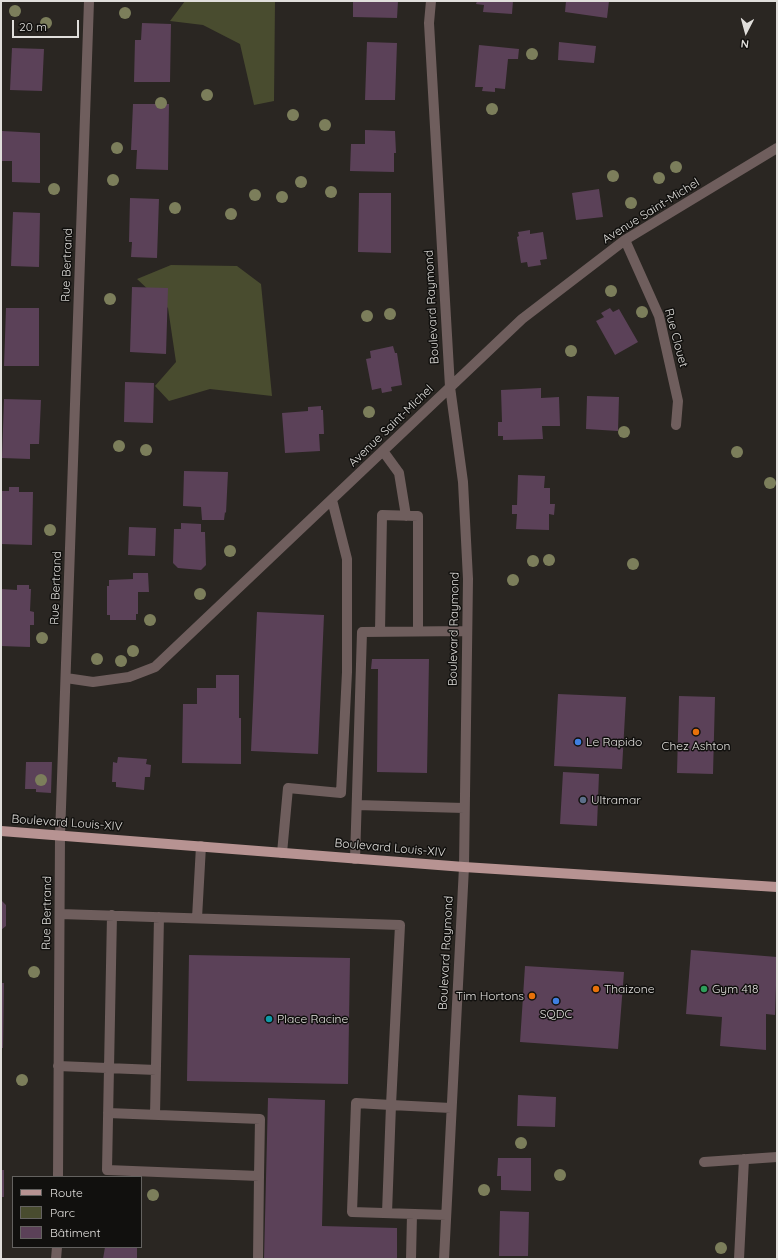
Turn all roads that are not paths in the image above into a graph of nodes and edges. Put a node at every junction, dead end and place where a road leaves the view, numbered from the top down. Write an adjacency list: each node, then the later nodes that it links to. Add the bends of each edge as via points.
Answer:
1 (89, 1): 13 (street, Rue Bertrand)
2 (431, 1): 5 (street, Boulevard Raymond, via 429,23)
3 (777, 148): 4 (street, Avenue Saint-Michel)
4 (625, 240): 5 (street, Avenue Saint-Michel, via 522,319); 6 (street, Rue Clouet, via 659,316 678,401)
5 (450, 388): 7 (street, Avenue Saint-Michel); 10 (street, Boulevard Raymond, via 463,482 468,579)
6 (676, 425)
7 (384, 451): 8 (street, Avenue Saint-Michel); 9 (street, via 398,473)
8 (332, 500): 13 (street, Avenue Saint-Michel, via 155,667 129,678 93,682); 19 (street, via 347,558 347,672 341,793 288,788)
9 (406, 516): 11 (street, via 418,516); 12 (street, via 382,515)
10 (467, 630): 11 (street); 15 (street, Boulevard Raymond)
11 (418, 631): 12 (street)
12 (380, 632): 14 (street, via 362,632)
13 (66, 678): 17 (street, Rue Bertrand)
14 (357, 805): 15 (street); 20 (street)
15 (464, 808): 21 (street, Boulevard Raymond)
16 (1, 831): 17 (main road, Boulevard Louis-XIV)
17 (60, 836): 18 (main road, Boulevard Louis-XIV); 23 (street, Rue Bertrand)
18 (201, 846): 19 (main road, Boulevard Louis-XIV); 26 (street)
19 (282, 853): 20 (main road, Boulevard Louis-XIV)
20 (355, 858): 21 (main road, Boulevard Louis-XIV)
21 (464, 867): 22 (main road, Boulevard Louis-XIV); 31 (street, Boulevard Raymond)
22 (777, 887)
23 (60, 914): 24 (street); 27 (street, Rue Bertrand)
24 (112, 915): 25 (street); 28 (street)
25 (159, 917): 26 (street); 29 (street)
26 (197, 918): 30 (street, via 400,925)
27 (58, 1066): 28 (street); 37 (street, Rue Bertrand)
28 (109, 1068): 29 (street); 32 (street)
29 (156, 1070): 33 (street)
30 (391, 1105): 31 (street); 39 (street); 39 (street, via 356,1104 352,1212)
31 (451, 1108): 41 (street, Boulevard Raymond)
32 (108, 1113): 33 (street); 38 (street, via 107,1170)
33 (155, 1115): 38 (street, via 260,1119)
34 (777, 1157): 35 (street)
35 (744, 1159): 36 (street); 47 (street)
36 (704, 1162)
37 (58, 1176)
38 (259, 1176): 44 (street)
39 (387, 1213): 40 (street)
40 (412, 1214): 41 (street); 45 (street)
41 (446, 1215): 46 (street, Boulevard Raymond)
42 (56, 1248): 43 (street)
43 (56, 1259)
44 (258, 1259)
45 (411, 1259)
46 (444, 1259)
47 (739, 1259)

